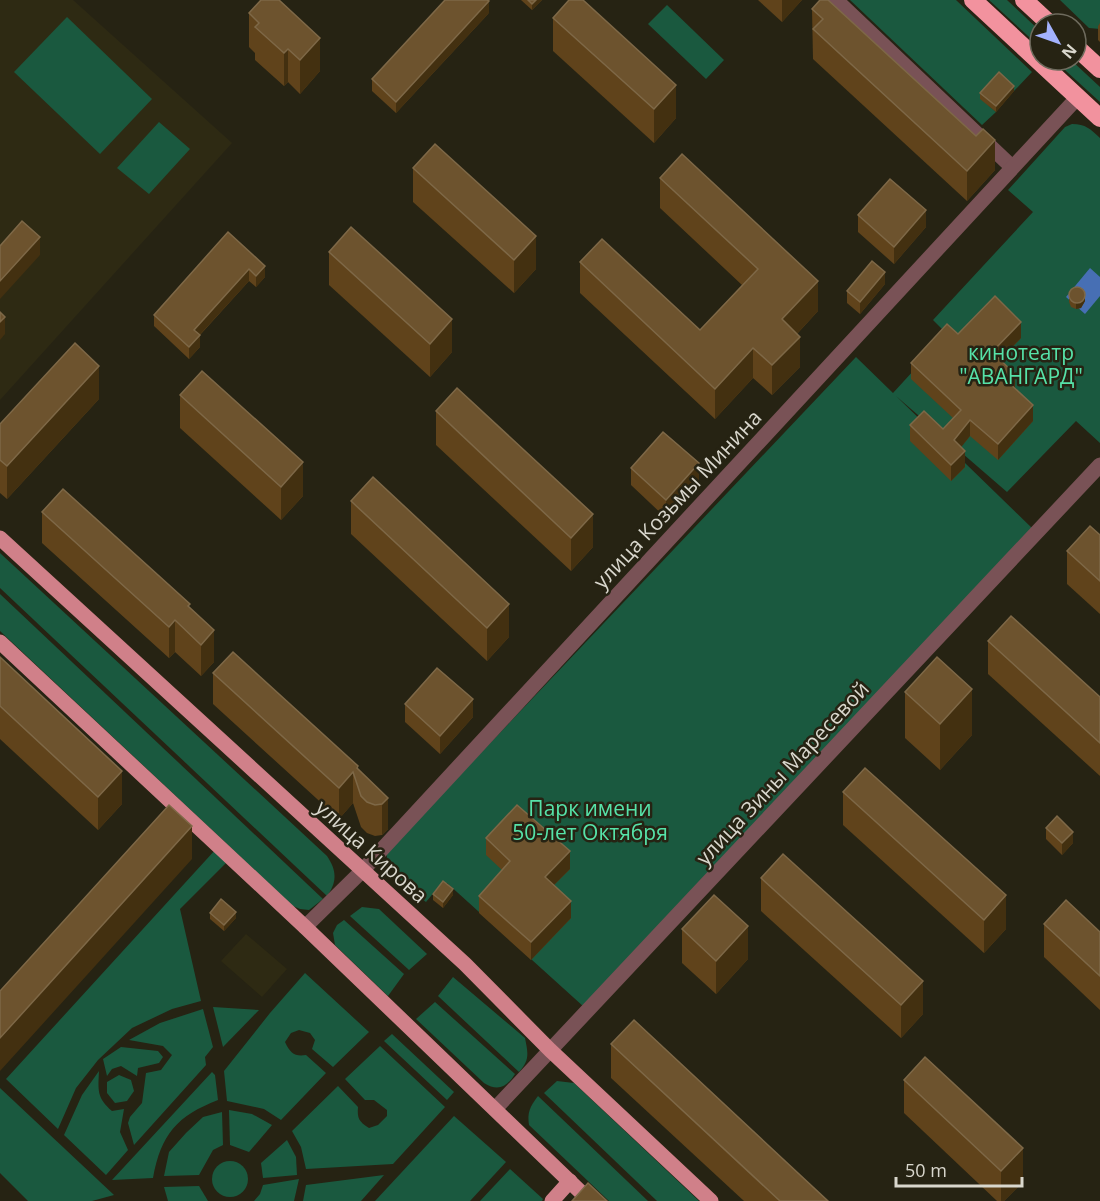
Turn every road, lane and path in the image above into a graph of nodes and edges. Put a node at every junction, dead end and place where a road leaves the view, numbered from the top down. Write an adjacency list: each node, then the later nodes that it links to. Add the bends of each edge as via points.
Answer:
1 (836, 0): 9 (street)
2 (973, 0): 7 (highway)
3 (1024, 0): 4 (highway)
4 (1037, 12)
5 (1088, 58): 6 (highway)
6 (1100, 69)
7 (1078, 97): 8 (highway); 9 (street, улица Козьмы Минина)
8 (1100, 118)
9 (1012, 167): 13 (street, улица Козьмы Минина)
10 (1100, 465): 15 (street, улица Зины Маресевой)
11 (0, 538): 13 (main road, улица Кирова)
12 (0, 642): 14 (main road)
13 (362, 871): 14 (street, улица Козьмы Минина); 15 (main road, улица Кирова, via 465,964)
14 (305, 927): 16 (main road)
15 (550, 1050): 16 (street, улица Зины Маресевой); 20 (main road, улица Кирова)
16 (495, 1109): 17 (main road)
17 (570, 1181): 18 (main road); 19 (main road)
18 (552, 1201)
19 (590, 1201)
20 (711, 1201)

